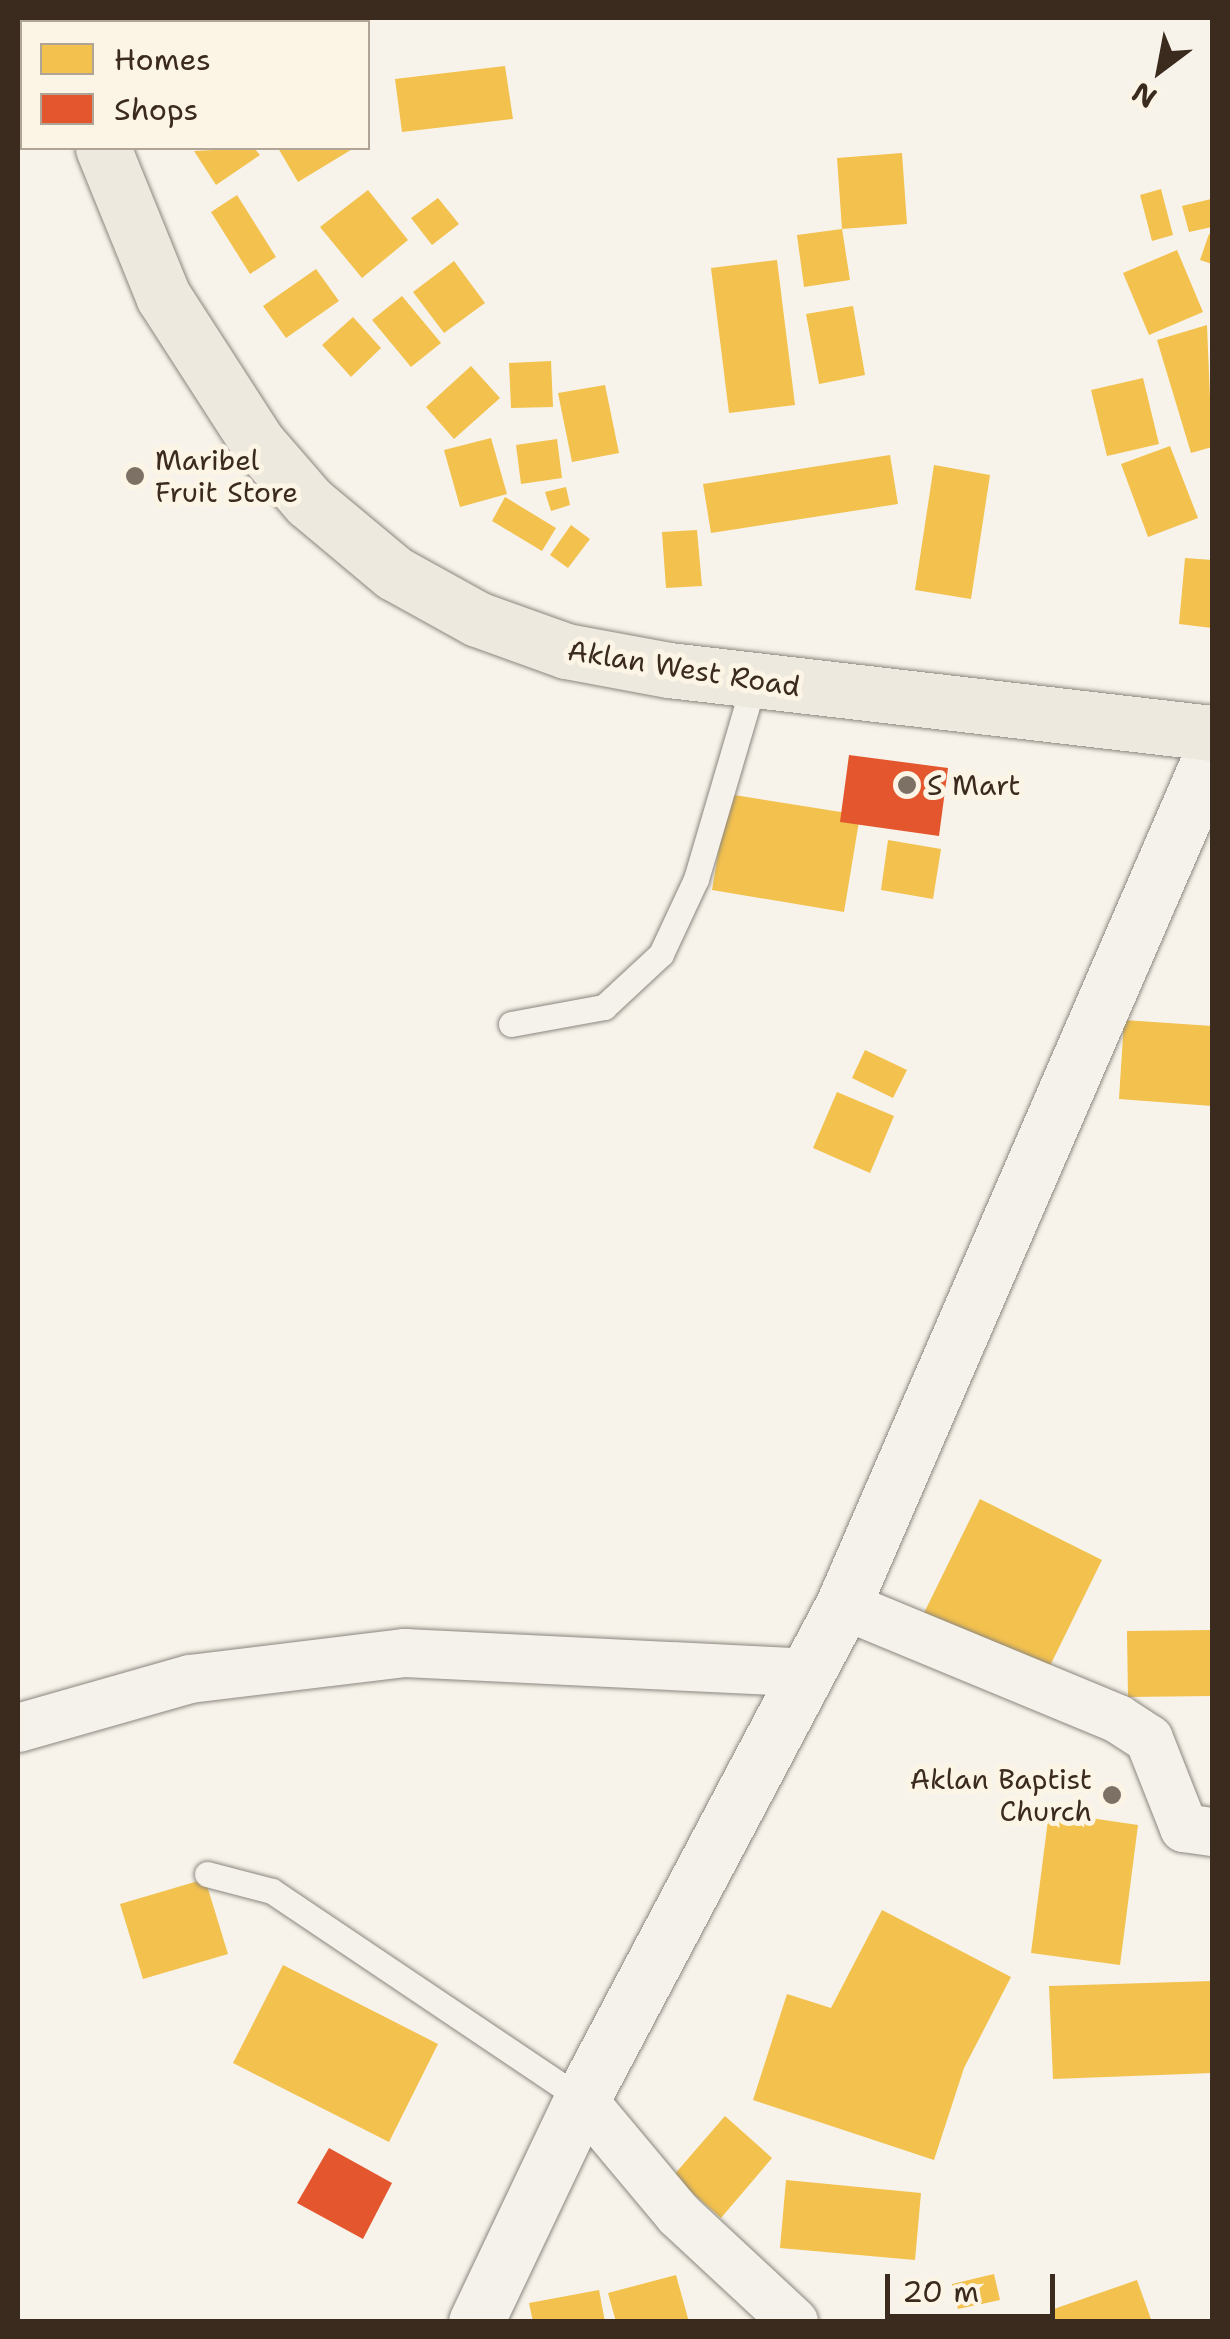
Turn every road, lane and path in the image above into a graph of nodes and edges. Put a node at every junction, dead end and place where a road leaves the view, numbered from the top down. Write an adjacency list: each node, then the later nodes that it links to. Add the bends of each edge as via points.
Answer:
1 (107, 158): 2 (main road, Aklan West Road, via 163,296 207,373 309,502 394,573 477,619 566,651)
2 (754, 682): 3 (main road, Aklan West Road); 5 (lane, via 696,879 661,954 604,1007)
3 (1212, 733)
4 (1212, 753): 6 (street)
5 (511, 1024)
6 (843, 1605): 7 (street); 9 (street, via 1118,1719 1149,1738 1184,1828)
7 (807, 1672): 8 (street, via 406,1653 190,1679); 11 (street)
8 (18, 1728)
9 (1212, 1832)
10 (207, 1874): 11 (lane, via 272,1891)
11 (582, 2098): 12 (street); 13 (street, via 679,2215)
12 (476, 2322)
13 (794, 2322)

